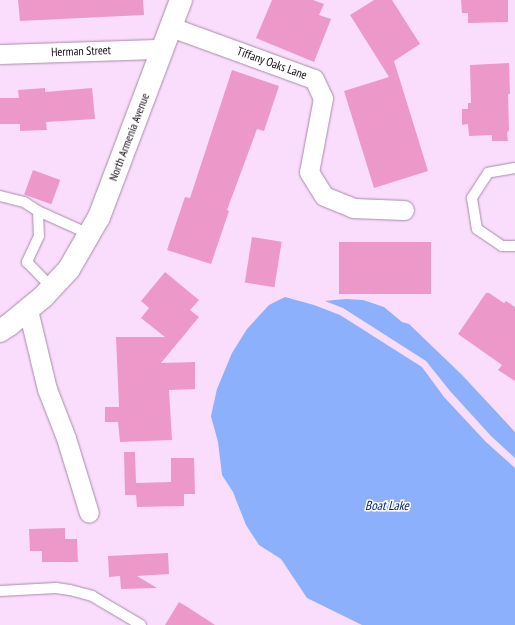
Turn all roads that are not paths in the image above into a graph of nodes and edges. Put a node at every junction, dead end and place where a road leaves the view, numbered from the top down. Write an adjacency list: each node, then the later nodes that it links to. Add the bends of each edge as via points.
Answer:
1 (181, 0): 2 (main road, North Armenia Avenue)
2 (171, 27): 3 (main road, North Armenia Avenue); 7 (street, Tiffany Oaks Lane, via 314,79 323,98 310,172 324,196 352,208)
3 (162, 49): 4 (street, Herman Street); 9 (main road, North Armenia Avenue, via 99,216)
4 (0, 54)
5 (515, 168): 10 (lane, via 488,173 472,198 477,229 502,246)
6 (0, 196): 8 (lane, via 24,202)
7 (404, 210)
8 (38, 211): 9 (lane); 11 (lane, via 38,236 27,262)
9 (88, 234): 11 (main road, North Armenia Avenue, via 69,269)
10 (515, 246)
11 (52, 288): 12 (main road, North Armenia Avenue)
12 (28, 310): 13 (main road, North Armenia Avenue); 14 (street, via 47,389 66,438)
13 (0, 331)
14 (89, 513)
15 (0, 591): 16 (lane, via 56,588 70,590 92,596)
16 (141, 625)

